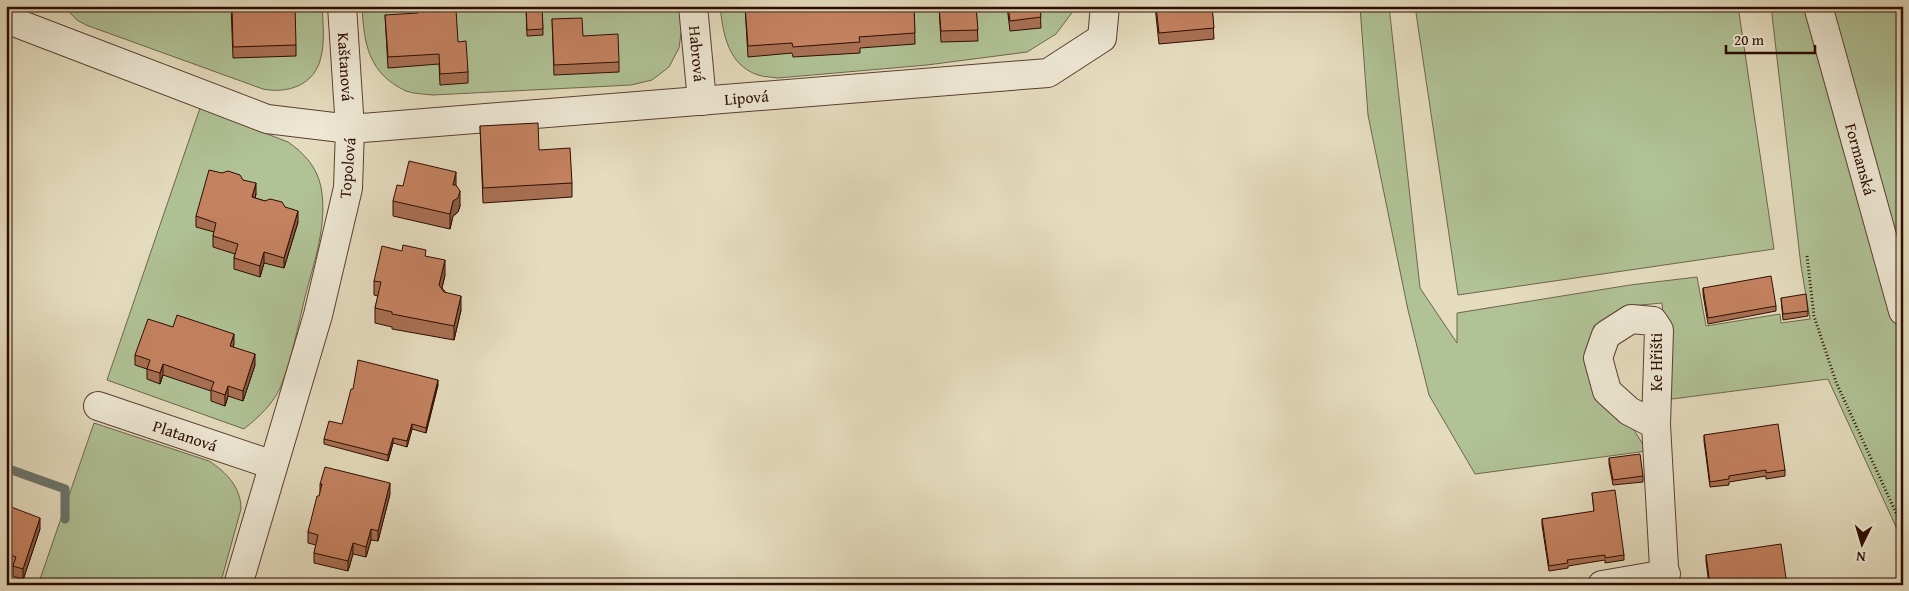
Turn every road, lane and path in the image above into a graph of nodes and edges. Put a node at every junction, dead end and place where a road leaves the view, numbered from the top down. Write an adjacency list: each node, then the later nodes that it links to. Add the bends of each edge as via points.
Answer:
1 (342, 6): 8 (street, Kaštanová)
2 (693, 6): 7 (street, Habrová)
3 (1106, 6): 7 (street, Lipová, via 1102,38 1048,73)
4 (1818, 6): 10 (street, Formanská)
5 (34, 18): 6 (street, Topolová); 8 (street, Topolová, via 267,118)
6 (6, 19)
7 (702, 101): 8 (street, Lipová)
8 (350, 129): 13 (street, Topolová, via 348,188 318,315)
9 (1807, 256): 14 (path, via 1814,316 1836,382)
10 (1903, 311)
11 (98, 406): 13 (street, Platanová)
12 (1656, 425): 15 (street)
13 (272, 465): 16 (street, Topolová)
14 (1903, 528)
15 (1666, 579): 17 (street)
16 (238, 585)
17 (1602, 585)

